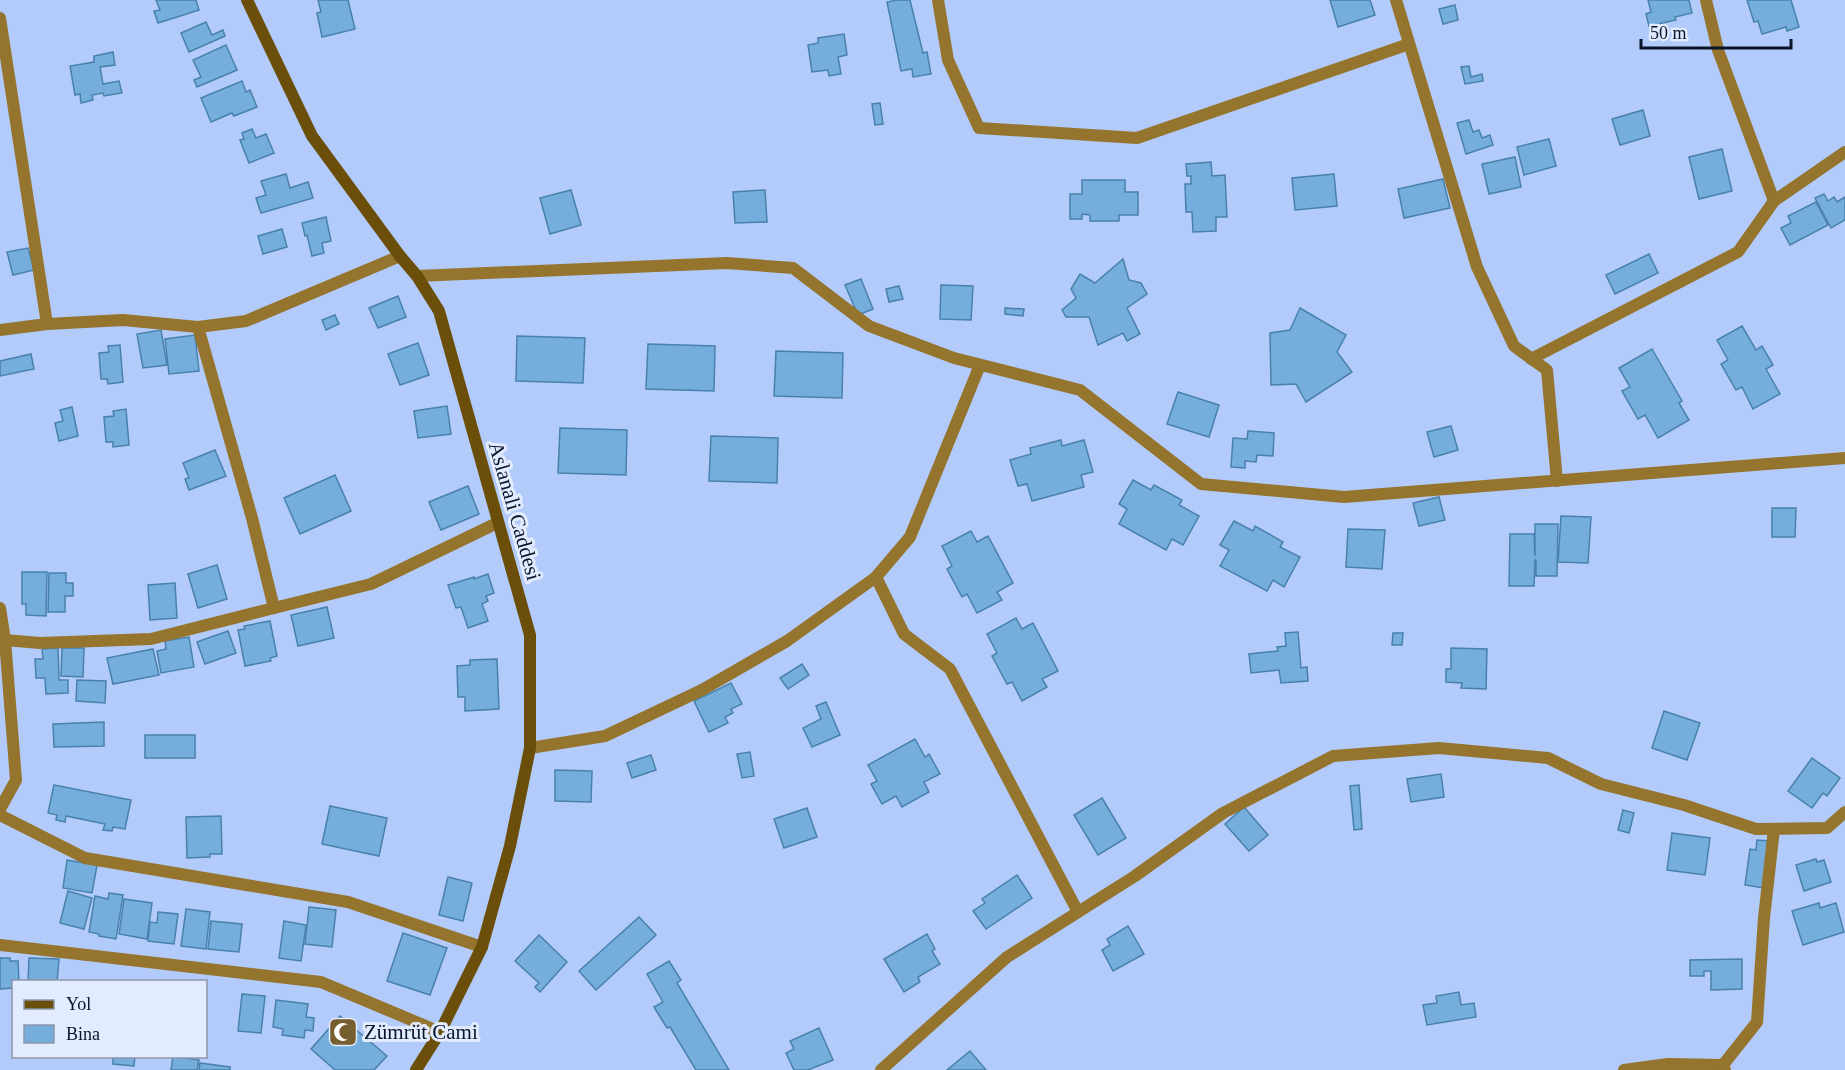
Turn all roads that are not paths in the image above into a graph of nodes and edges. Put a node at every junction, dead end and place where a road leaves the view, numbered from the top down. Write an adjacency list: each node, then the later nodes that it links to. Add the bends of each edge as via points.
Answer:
1 (247, 0): 9 (street, Aslanali Caddesi, via 312,136)
2 (938, 0): 6 (street, via 948,60 979,128 1137,138)
3 (1396, 0): 6 (street)
4 (1706, 0): 8 (street, via 1718,50)
5 (0, 18): 11 (street)
6 (1409, 44): 14 (street, via 1477,267 1514,346)
7 (1845, 152): 8 (street)
8 (1774, 201): 14 (street, via 1738,252)
9 (400, 256): 10 (street, Aslanali Caddesi); 12 (street, via 246,321)
10 (417, 276): 15 (street, via 727,263 793,268 869,326); 18 (street, Aslanali Caddesi, via 439,311)
11 (47, 324): 12 (street, via 123,320); 13 (street)
12 (198, 327): 21 (street)
13 (0, 330)
14 (1531, 358): 17 (street, via 1547,370)
15 (980, 365): 17 (street, via 1080,390 1202,484 1344,497); 19 (street, via 910,537)
16 (1845, 458): 17 (street)
17 (1557, 481)
18 (497, 523): 21 (street, via 371,584); 23 (street, Aslanali Caddesi, via 530,635)
19 (876, 577): 23 (street, via 787,641 702,690 605,736); 28 (street, via 904,634 950,669)
20 (0, 608): 22 (street)
21 (274, 608): 22 (street, via 151,639 40,643)
22 (5, 640): 24 (street, via 16,780)
23 (530, 748): 30 (street, Aslanali Caddesi, via 510,846)
24 (0, 809)
25 (1845, 812): 27 (street, via 1827,828)
26 (0, 814): 30 (street, via 84,858 348,903)
27 (1774, 829): 28 (street, via 1756,829 1601,784 1548,758 1439,748 1333,756 1223,813); 32 (street, via 1757,1022)
28 (1078, 912): 34 (street, via 1007,957)
29 (0, 945): 31 (street, via 321,982)
30 (482, 947): 31 (street, Aslanali Caddesi)
31 (440, 1032): 33 (street, Aslanali Caddesi)
32 (1724, 1068): 35 (street, via 1668,1064)
33 (416, 1070)
34 (881, 1070)
35 (1624, 1070)

